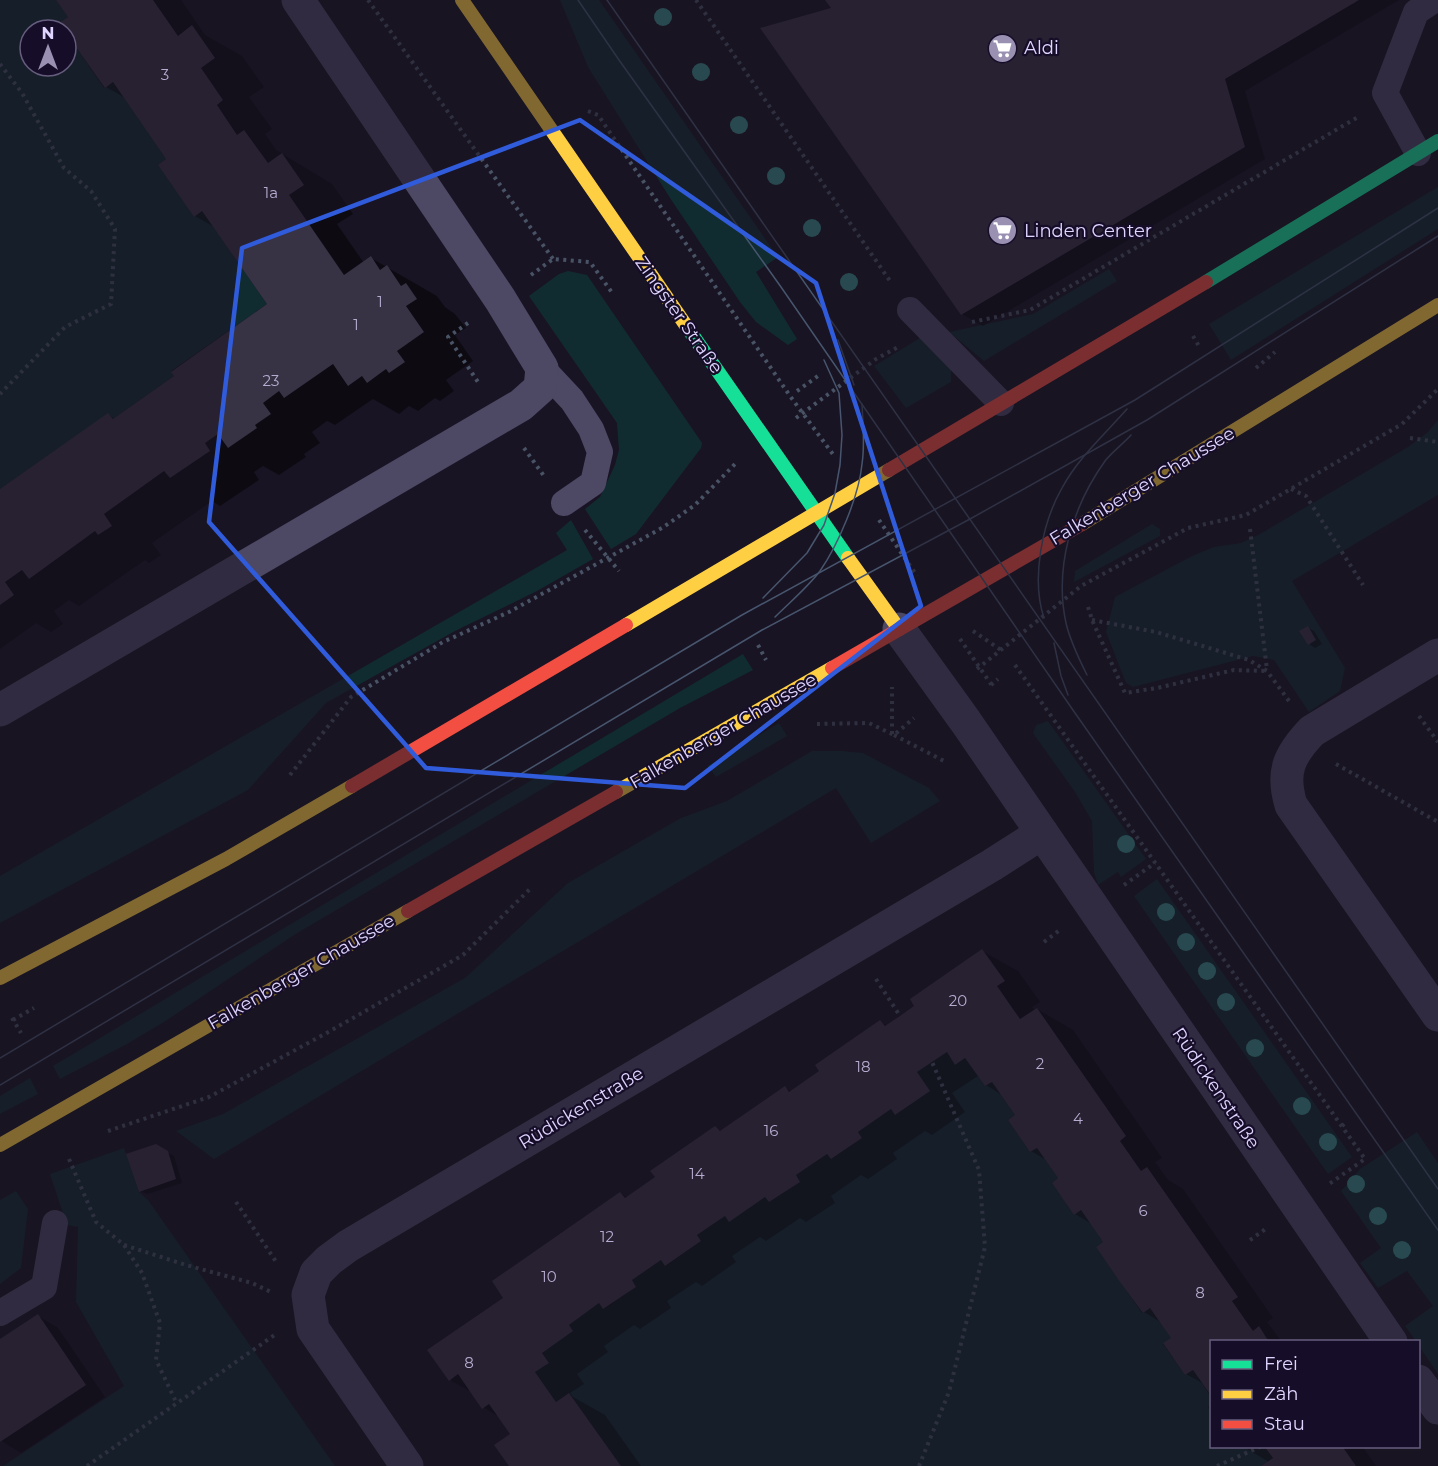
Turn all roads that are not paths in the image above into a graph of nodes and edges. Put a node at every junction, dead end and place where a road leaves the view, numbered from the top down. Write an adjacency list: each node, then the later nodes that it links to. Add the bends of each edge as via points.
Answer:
1 (298, 0): 7 (street, via 500,299)
2 (462, 0): 10 (main road, Zingster Straße)
3 (1434, 0): 4 (lane, via 1416,12 1385,93)
4 (1428, 147): 8 (main road)
5 (1438, 305): 11 (main road, Falkenberger Chaussee, via 1070,531)
6 (910, 310): 8 (lane)
7 (542, 368): 9 (lane, via 572,400 600,452 593,483); 13 (street, via 540,387 502,417)
8 (1001, 403): 10 (main road)
9 (564, 503)
10 (816, 514): 11 (main road, Zingster Straße); 15 (main road, via 226,859)
11 (899, 629): 14 (street, Rüdickenstraße); 17 (main road, Falkenberger Chaussee)
12 (1438, 655): 16 (street, via 1312,731 1297,747 1287,768 1287,791 1291,805)
13 (0, 710)
14 (1042, 833): 20 (street, Rüdickenstraße); 23 (street, Rüdickenstraße, via 329,1260 316,1273 308,1295 313,1329)
15 (0, 978)
16 (1438, 1015)
17 (0, 1145)
18 (55, 1223): 19 (lane, via 44,1287)
19 (0, 1313)
20 (1390, 1340)
21 (1420, 1381): 22 (street)
22 (1438, 1408)
23 (407, 1466)

